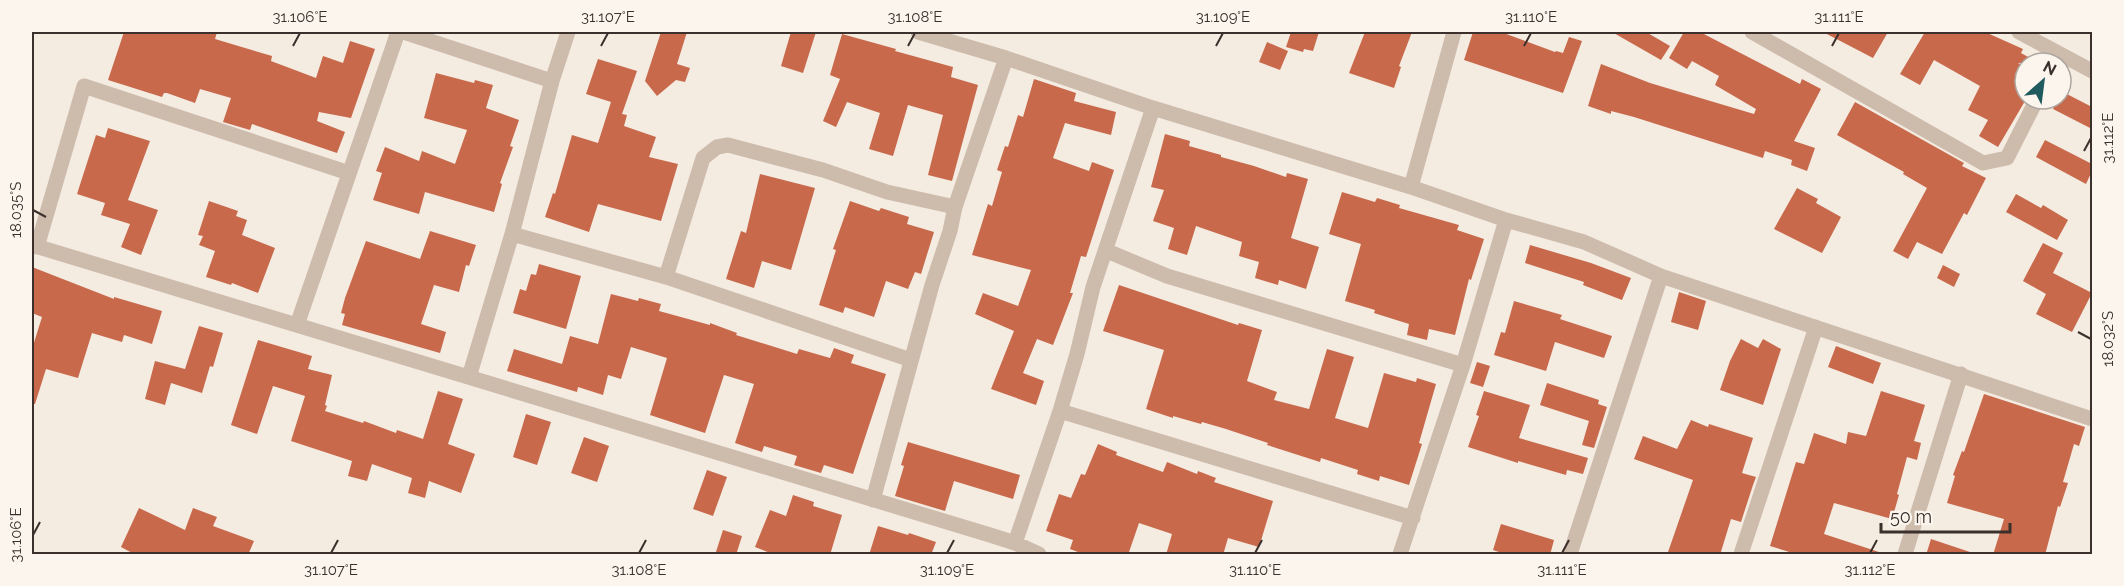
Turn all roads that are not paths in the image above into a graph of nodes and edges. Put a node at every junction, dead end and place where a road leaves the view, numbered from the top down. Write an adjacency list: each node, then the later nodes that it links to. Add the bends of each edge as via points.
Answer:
1 (398, 32): 15 (street)
2 (403, 32): 12 (street)
3 (568, 32): 12 (street)
4 (918, 32): 9 (street)
5 (1454, 32): 16 (street)
6 (1752, 32): 14 (street, via 1983,163 2007,158)
7 (2019, 32): 8 (street)
8 (2047, 51)
9 (1006, 58): 13 (street); 17 (street)
10 (2073, 64): 11 (street)
11 (2092, 71)
12 (552, 81): 19 (street)
13 (1153, 108): 16 (street); 21 (street)
14 (2031, 111)
15 (349, 173): 20 (street, via 84,86); 24 (street)
16 (1411, 187): 18 (street)
17 (955, 207): 23 (street, via 887,192 728,145 717,147 703,158); 26 (street)
18 (1506, 220): 22 (street, via 1584,242); 27 (street)
19 (512, 234): 23 (street); 29 (street)
20 (34, 246): 24 (street)
21 (1107, 251): 27 (street, via 1167,276); 30 (street)
22 (1661, 276): 25 (street); 37 (street)
23 (666, 277): 26 (street)
24 (297, 325): 29 (street)
25 (1816, 327): 28 (street); 38 (street)
26 (912, 360): 32 (street)
27 (1463, 365): 33 (street)
28 (1961, 374): 31 (street); 39 (street)
29 (469, 377): 32 (street)
30 (1060, 411): 33 (street); 34 (street)
31 (2092, 419)
32 (873, 500): 34 (street)
33 (1413, 518): 36 (street)
34 (1015, 543): 35 (street)
35 (1039, 555)
36 (1401, 555)
37 (1570, 555)
38 (1741, 555)
39 (1905, 555)

